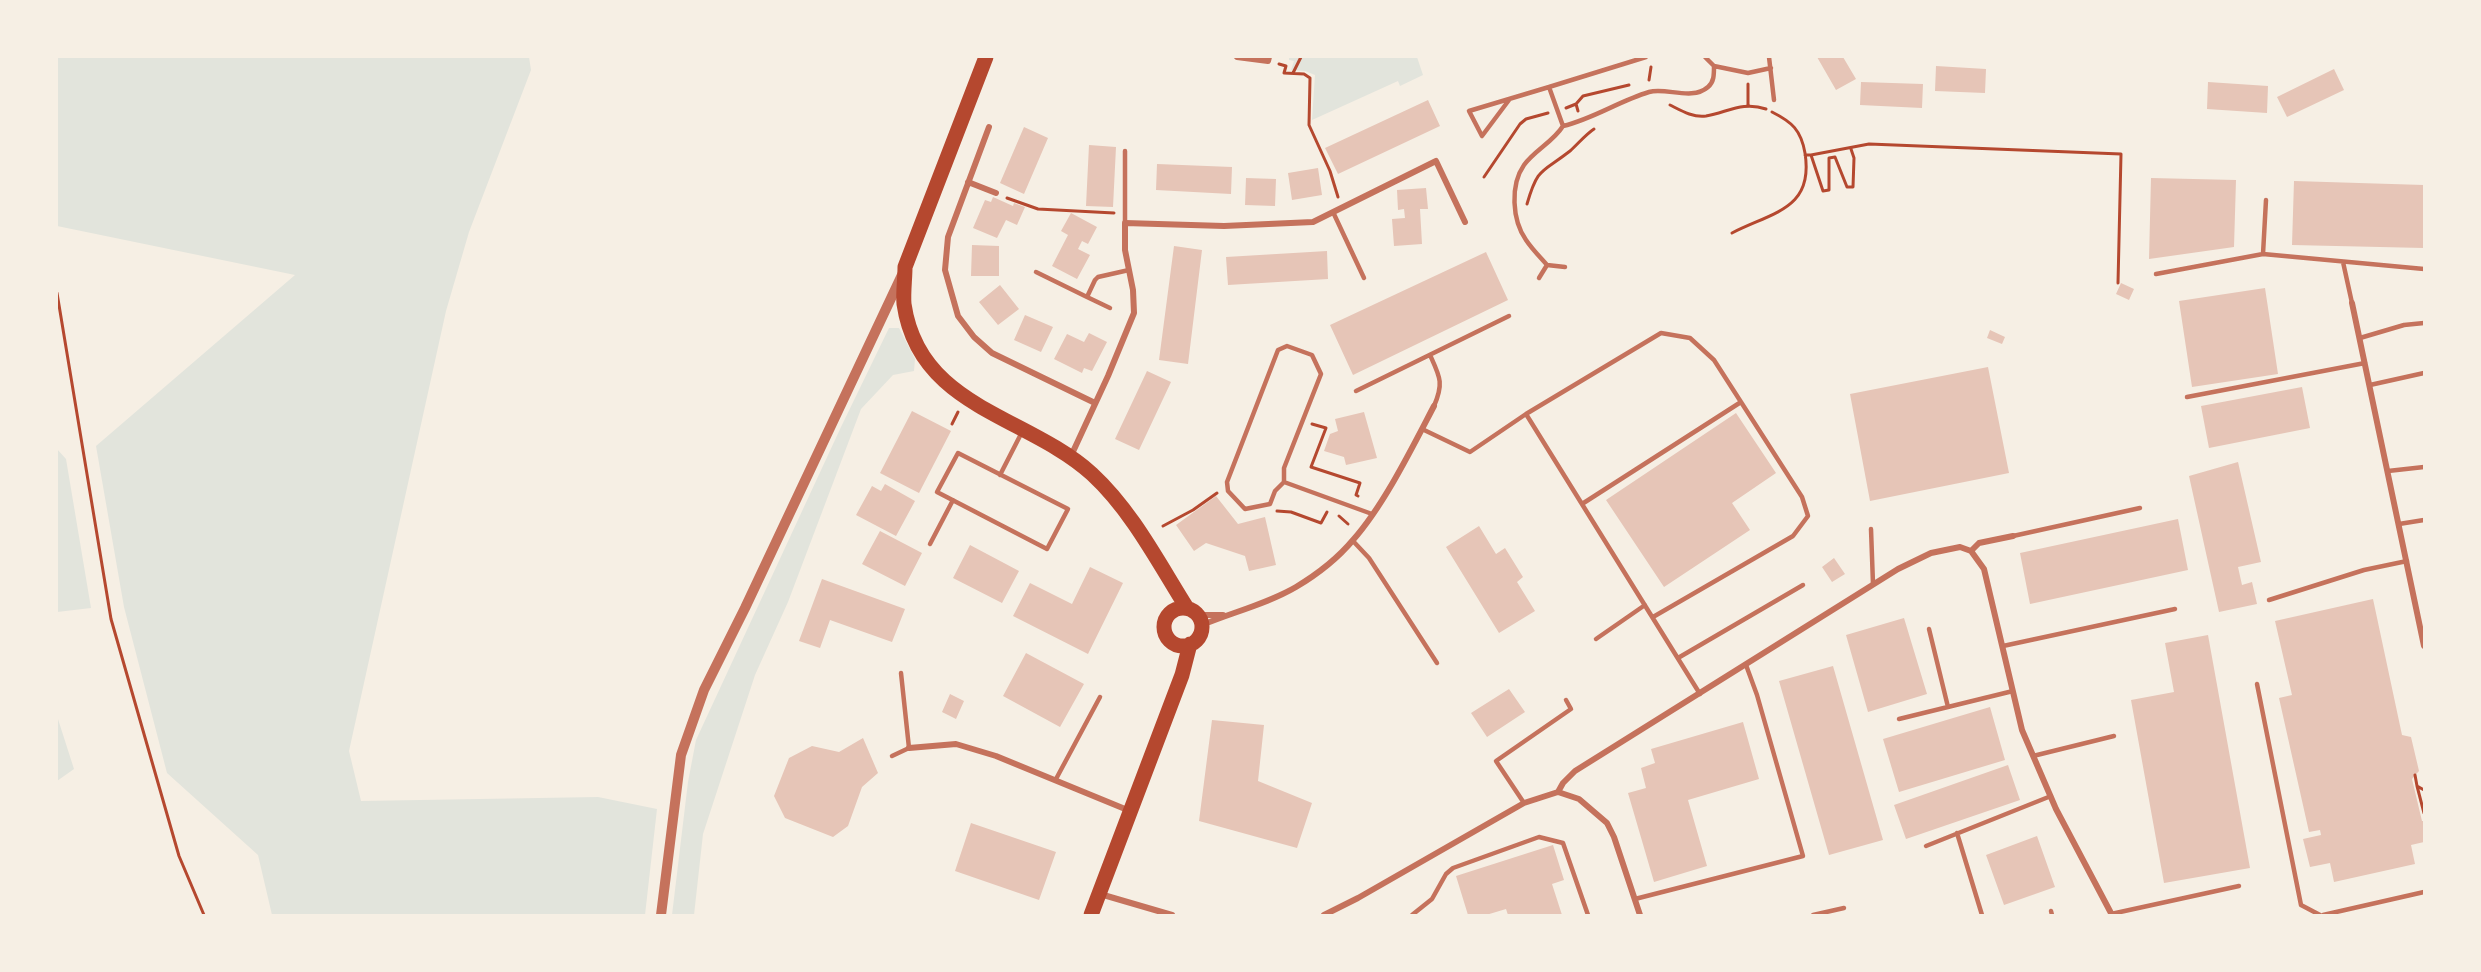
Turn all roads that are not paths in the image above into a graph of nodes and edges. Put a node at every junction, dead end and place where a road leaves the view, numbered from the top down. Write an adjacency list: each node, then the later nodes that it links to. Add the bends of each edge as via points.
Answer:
1 (986, 57): 24 (highway)
2 (1237, 57): 6 (street)
3 (1646, 57): 9 (lane)
4 (1705, 57): 7 (lane)
5 (1769, 57): 8 (lane)
6 (1269, 59)
7 (1714, 66): 8 (lane, via 1748,73); 12 (lane, via 1714,79 1707,89 1687,94 1650,92)
8 (1771, 68): 11 (lane)
9 (1549, 87): 10 (lane); 12 (lane)
10 (1509, 100): 10 (lane, via 1469,111 1482,136 1489,127)
11 (1774, 100)
12 (1563, 126): 23 (lane, via 1524,166 1515,188 1515,212 1524,238)
13 (989, 127): 15 (street)
14 (1125, 151): 20 (lane)
15 (968, 182): 16 (street); 45 (street, via 948,237 945,270 958,316 992,353)
16 (996, 193)
17 (2266, 200): 21 (lane)
18 (1333, 212): 19 (street, via 1436,161); 20 (street, via 1313,222 1224,226); 30 (lane)
19 (1465, 222)
20 (1125, 223): 27 (street)
21 (2264, 254): 22 (lane); 29 (lane)
22 (2343, 261): 26 (lane); 33 (lane)
23 (1547, 265): 25 (lane); 31 (lane)
24 (905, 267): 48 (highway, via 904,302 911,334 932,369 964,398); 110 (street, via 704,690 681,755)
25 (1565, 267)
26 (2424, 269)
27 (1129, 270): 32 (lane, via 1098,277); 45 (street, via 1134,313)
28 (1036, 272): 32 (lane)
29 (2156, 274)
30 (1364, 278)
31 (1539, 278)
32 (1086, 297): 34 (lane)
33 (2352, 303): 37 (street)
34 (1110, 308)
35 (1509, 316): 38 (lane)
36 (2424, 323): 37 (lane)
37 (2360, 338): 39 (street)
38 (1430, 355): 42 (lane); 46 (lane, via 1440,377 1441,390)
39 (2365, 363): 41 (street); 43 (lane)
40 (2424, 373): 41 (lane)
41 (2370, 385): 52 (street)
42 (1356, 391)
43 (2187, 397)
44 (1741, 402): 47 (lane, via 1714,360 1690,338 1661,333); 56 (lane); 76 (lane, via 1802,497 1808,516 1793,536)
45 (1095, 403): 50 (street)
46 (1434, 406): 49 (street)
47 (1526, 414): 49 (lane, via 1470,452); 56 (lane)
48 (1024, 429): 50 (highway); 53 (lane)
49 (1422, 429): 58 (street)
50 (1070, 458): 74 (highway, via 1092,474 1117,502)
51 (2424, 467): 52 (lane)
52 (2388, 471): 60 (street)
53 (1000, 474): 55 (lane, via 958,453 938,492); 55 (lane, via 1068,509 1047,549)
54 (1284, 482): 54 (lane, via 1284,468 1321,374 1312,355 1287,346 1278,350 1227,482 1228,490 1245,509 1270,504); 58 (lane)
55 (952, 500): 64 (lane)
56 (1582, 504): 72 (lane)
57 (2140, 508): 62 (lane)
58 (1372, 514): 63 (street)
59 (2424, 520): 60 (lane)
60 (2399, 524): 66 (street)
61 (1871, 528): 67 (lane)
62 (2013, 536): 65 (street, via 1979,543)
63 (1353, 541): 75 (street, via 1296,586); 83 (lane, via 1369,558)
64 (930, 544)
65 (1971, 551): 67 (street, via 1960,546 1931,553); 80 (street, via 1984,569)
66 (2407, 561): 69 (lane, via 2364,570); 71 (street)
67 (1873, 584): 84 (street)
68 (1803, 585): 82 (lane)
69 (2270, 600)
70 (2424, 600): 71 (street)
71 (2415, 601): 81 (street)
72 (1645, 605): 76 (lane); 78 (lane)
73 (2175, 609): 80 (lane)
74 (1191, 614): 75 (street); 75 (street); 79 (highway, via 1201,633); 79 (highway, via 1168,615 1164,623 1169,641)
75 (1226, 615)
76 (1653, 617): 82 (lane)
77 (1929, 629): 91 (lane)
78 (1596, 639)
79 (1184, 645): 101 (highway, via 1182,675)
80 (2003, 646): 87 (street)
81 (2424, 646)
82 (1678, 658): 88 (lane)
83 (1437, 663)
84 (1746, 664): 88 (street); 107 (lane, via 1803,856)
85 (901, 674): 94 (lane)
86 (2257, 684): 119 (lane, via 2301,905)
87 (2013, 691): 91 (lane); 96 (street)
88 (1700, 694): 98 (street, via 1575,771)
89 (1100, 697): 97 (lane)
90 (1566, 700): 100 (lane, via 1571,709 1496,761)
91 (1948, 707): 92 (lane)
92 (1899, 719)
93 (2114, 736): 96 (lane)
94 (909, 748): 95 (lane); 97 (street, via 956,744)
95 (892, 756)
96 (2033, 756): 99 (street)
97 (1056, 779): 101 (street)
98 (1558, 792): 100 (street); 107 (street, via 1579,799 1607,823)
99 (2050, 796): 102 (lane); 109 (street)
100 (1524, 803): 113 (street)
101 (1130, 811): 106 (highway)
102 (1957, 833): 103 (lane); 118 (lane)
103 (1926, 846)
104 (2239, 886): 109 (lane)
105 (2424, 892): 119 (lane)
106 (1100, 894): 111 (highway); 112 (street)
107 (1635, 899): 116 (street)
108 (1844, 908): 117 (lane)
109 (2112, 914)
110 (661, 915)
111 (1091, 915)
112 (1172, 915)
113 (1324, 915)
114 (1412, 915): 115 (lane, via 1432,899 1453,868 1539,837 1563,843)
115 (1588, 915)
116 (1640, 915)
117 (1813, 915)
118 (1982, 915)
119 (2321, 915)

